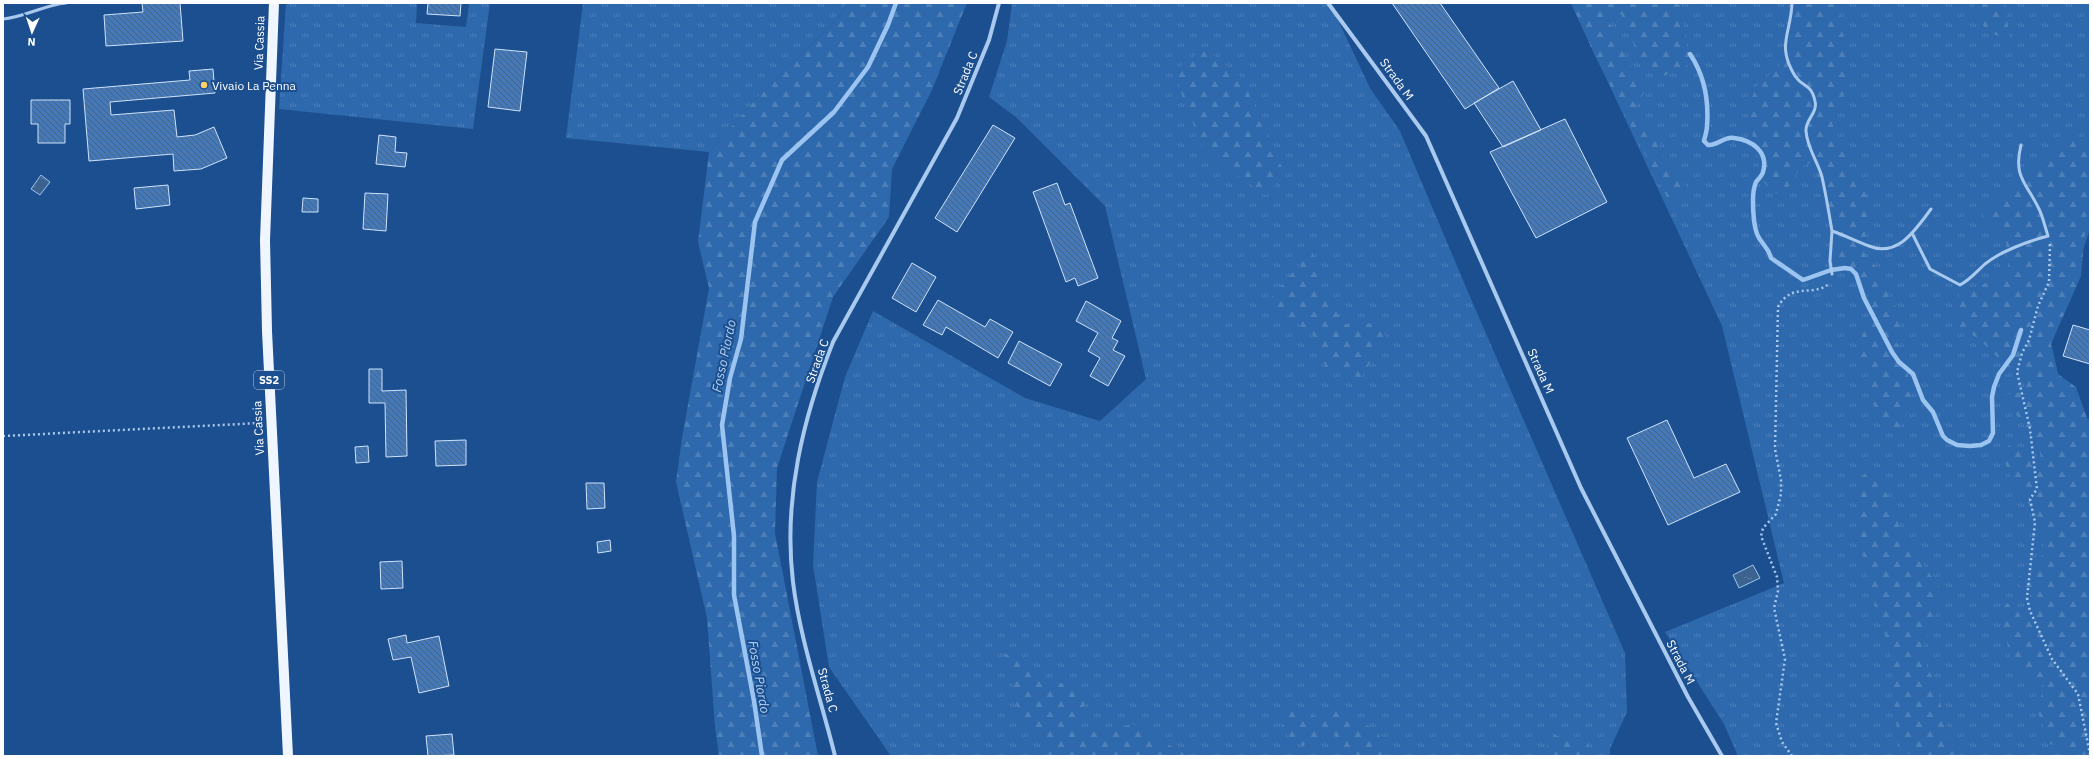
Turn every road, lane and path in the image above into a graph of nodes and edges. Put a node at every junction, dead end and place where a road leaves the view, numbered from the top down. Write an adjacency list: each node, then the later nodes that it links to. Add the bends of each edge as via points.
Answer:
1 (66, 3): 6 (lane)
2 (274, 3): 13 (main road, Via Cassia / SS2, via 265,240)
3 (999, 3): 17 (street, Strada C, via 989,40 957,118 833,342 799,453 790,509 793,583 799,618)
4 (1328, 3): 18 (street, Strada M, via 1426,136 1581,488 1688,697)
5 (1792, 3): 9 (lane, via 1792,14 1785,37 1785,56 1797,78 1812,90 1816,103 1806,130 1821,176)
6 (3, 19)
7 (2021, 145): 11 (lane, via 2018,166 2022,181 2040,210)
8 (1931, 209): 10 (lane)
9 (1832, 231): 10 (lane, via 1869,247 1887,250 1902,243); 12 (lane)
10 (1912, 234): 11 (lane, via 1930,269 1960,286 1971,279 1986,263 2030,241)
11 (2048, 236): 15 (path, via 2049,282 2038,306 2017,372 2030,429 2037,489 2030,499 2035,522 2027,598 2045,646 2078,694)
12 (1832, 274): 19 (path, via 1830,282 1822,288 1789,294 1778,307 1775,449 1782,480 1782,494 1776,514 1764,528 1761,536 1777,577 1778,591 1774,608 1785,659 1776,723 1782,742)
13 (270, 423): 14 (path); 16 (main road, Via Cassia / SS2)
14 (3, 436)
15 (2090, 754)
16 (288, 756)
17 (835, 756)
18 (1722, 756)
19 (1792, 756)

